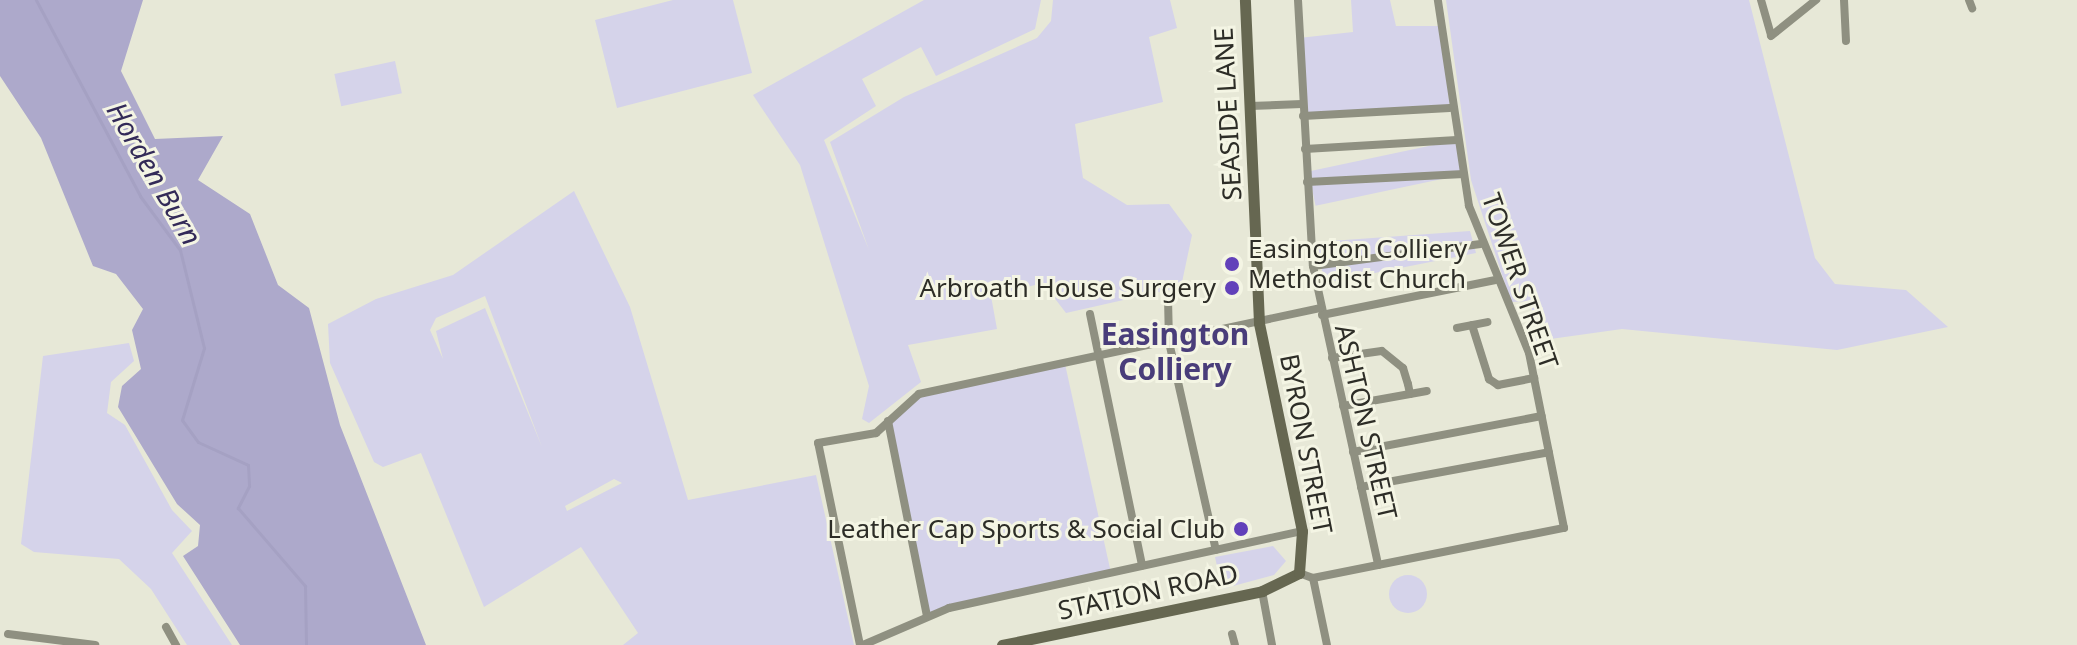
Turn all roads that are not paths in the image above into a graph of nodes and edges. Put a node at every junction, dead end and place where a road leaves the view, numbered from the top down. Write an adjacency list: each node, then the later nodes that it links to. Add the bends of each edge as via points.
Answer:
1 (1245, 0): 9 (main road, SEASIDE LANE)
2 (1298, 0): 8 (street, ASHTON STREET)
3 (1438, 0): 10 (street, TOWER STREET)
4 (1761, 0): 5 (street, via 1771,36)
5 (1816, 0)
6 (1844, 0): 7 (street)
7 (1846, 41)
8 (1302, 104): 9 (street); 11 (street, ASHTON STREET)
9 (1250, 106): 23 (main road, SEASIDE LANE)
10 (1450, 108): 11 (street); 12 (street, TOWER STREET)
11 (1303, 116): 13 (street, ASHTON STREET)
12 (1457, 140): 13 (street); 14 (street, TOWER STREET)
13 (1305, 149): 15 (street, ASHTON STREET)
14 (1464, 174): 15 (street); 16 (street, TOWER STREET)
15 (1307, 182): 17 (street, ASHTON STREET)
16 (1481, 244): 17 (street); 18 (street, TOWER STREET)
17 (1313, 266): 20 (street, ASHTON STREET)
18 (1495, 280): 20 (street); 29 (street, TOWER STREET)
19 (1168, 298): 26 (street)
20 (1321, 312): 23 (street); 28 (street, ASHTON STREET)
21 (1090, 314): 27 (street)
22 (1487, 322): 24 (street)
23 (1259, 323): 26 (street); 38 (main road, BYRON STREET)
24 (1472, 325): 25 (street); 29 (street, via 1489,379 1498,385)
25 (1457, 328)
26 (1169, 342): 27 (street); 39 (street)
27 (1096, 357): 34 (street, via 919,394); 41 (street)
28 (1332, 358): 31 (street, via 1370,351 1393,356); 32 (street, ASHTON STREET)
29 (1534, 378): 33 (street, TOWER STREET)
30 (1427, 391): 31 (street)
31 (1410, 394): 32 (street)
32 (1343, 406): 35 (street, ASHTON STREET)
33 (1542, 416): 35 (street); 36 (street, TOWER STREET)
34 (888, 421): 45 (street); 51 (street, via 876,433 818,443)
35 (1353, 452): 37 (street, ASHTON STREET)
36 (1549, 452): 37 (street); 40 (street, TOWER STREET, via 1564,528)
37 (1361, 487): 40 (street, ASHTON STREET)
38 (1302, 531): 39 (street); 42 (main road, BYRON STREET)
39 (1216, 550): 41 (street)
40 (1378, 565): 43 (street)
41 (1142, 566): 45 (street)
42 (1299, 573): 43 (street); 44 (main road, STATION ROAD)
43 (1313, 578): 55 (street)
44 (1262, 591): 52 (main road, STATION ROAD); 54 (street)
45 (927, 616): 51 (street)
46 (166, 627): 50 (street)
47 (8, 634): 49 (street)
48 (1232, 634): 53 (street)
49 (95, 645)
50 (176, 645)
51 (862, 645)
52 (1002, 645)
53 (1235, 645)
54 (1272, 645)
55 (1327, 645)

